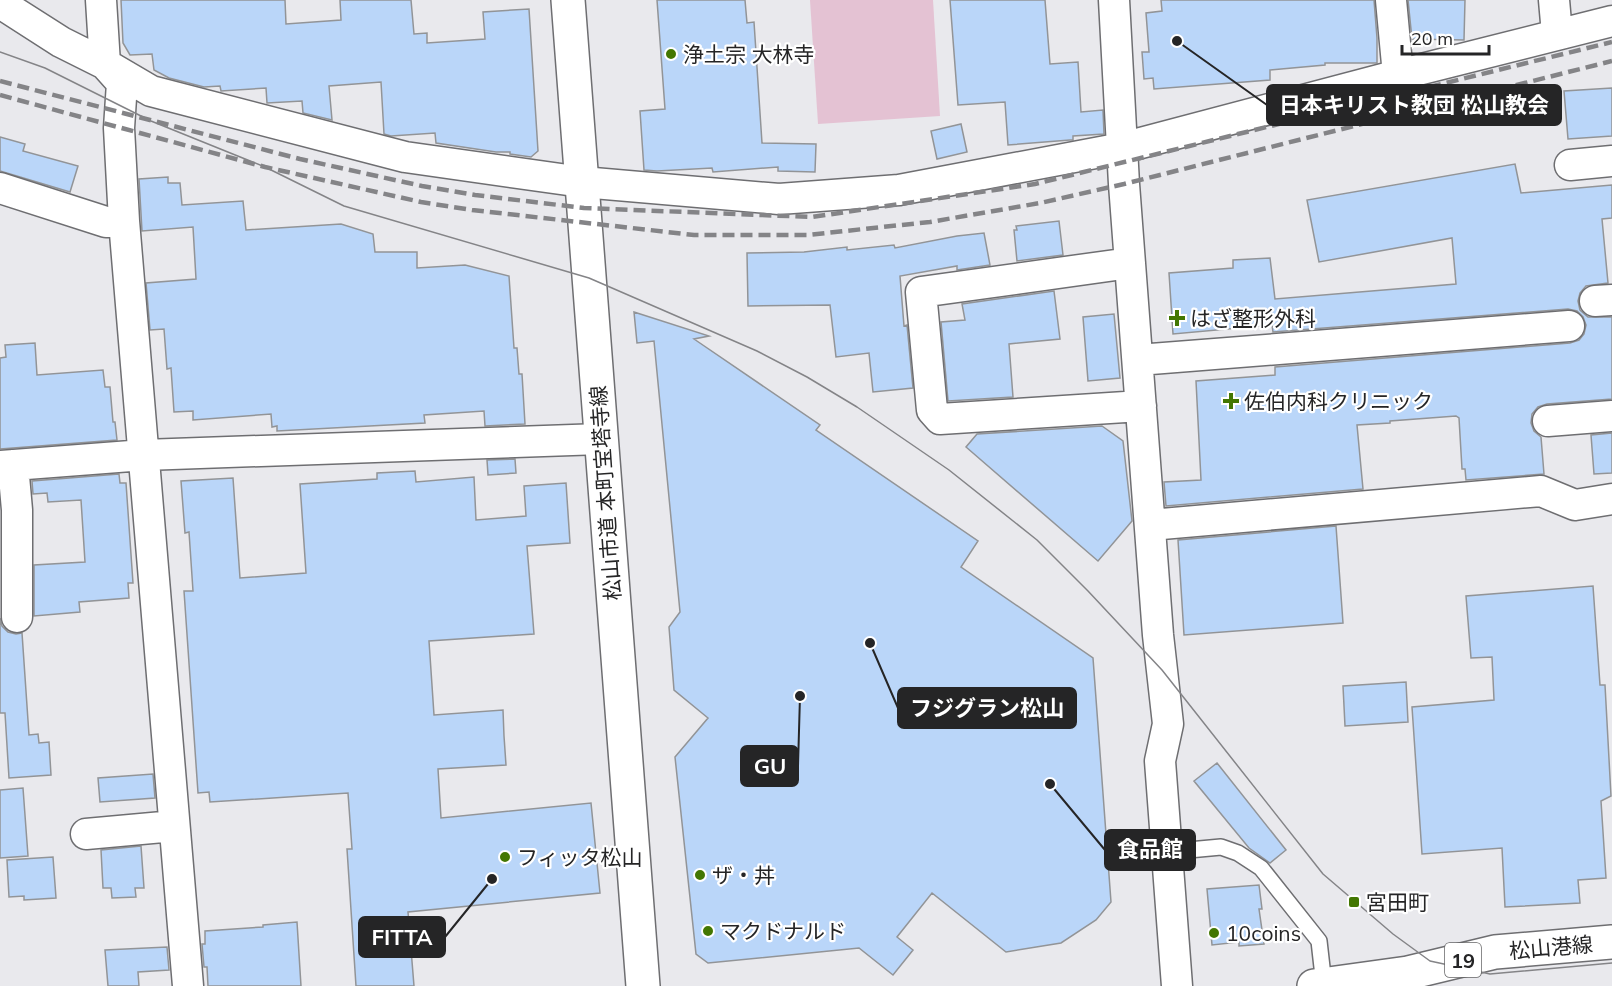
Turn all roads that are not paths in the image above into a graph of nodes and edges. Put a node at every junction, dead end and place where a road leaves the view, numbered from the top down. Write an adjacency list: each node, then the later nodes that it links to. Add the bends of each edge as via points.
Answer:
1 (101, 0): 9 (street)
2 (568, 0): 14 (street, 松山市道 本町宝塔寺線)
3 (1114, 0): 11 (street)
4 (1391, 0): 10 (street)
5 (1554, 0): 8 (street)
6 (0, 3): 9 (street, via 61,42)
7 (1612, 21): 8 (street)
8 (1557, 34): 10 (street)
9 (105, 64): 14 (street, via 151,91 405,157); 16 (street, via 122,83 119,120)
10 (1398, 75): 11 (street)
11 (1122, 148): 14 (street, via 899,190 779,199); 17 (street)
12 (1612, 161): 13 (street)
13 (1570, 165)
14 (582, 182): 23 (street, 松山市道 本町宝塔寺線)
15 (0, 188): 16 (street, via 106,222)
16 (124, 221): 24 (street)
17 (1130, 263): 19 (street); 20 (street, via 921,291 932,410 940,419)
18 (1569, 326): 19 (street)
19 (1138, 360): 20 (street)
20 (1141, 406): 27 (street)
21 (1612, 416): 22 (street)
22 (1548, 421)
23 (601, 439): 24 (street); 35 (street, 松山市道 本町宝塔寺線)
24 (144, 455): 25 (street); 29 (street)
25 (7, 466): 28 (street, via 17,510)
26 (1612, 500): 27 (street, via 1575,505 1541,491)
27 (1150, 525): 31 (street, via 1168,724 1160,761)
28 (17, 617)
29 (174, 826): 30 (street); 34 (street)
30 (86, 834)
31 (1167, 852): 33 (lane, via 1221,847 1261,868 1319,941); 36 (street)
32 (1612, 942): 33 (street, 松山港線 / 19, via 1495,952 1408,973)
33 (1319, 985)
34 (188, 986)
35 (643, 986)
36 (1176, 986)

